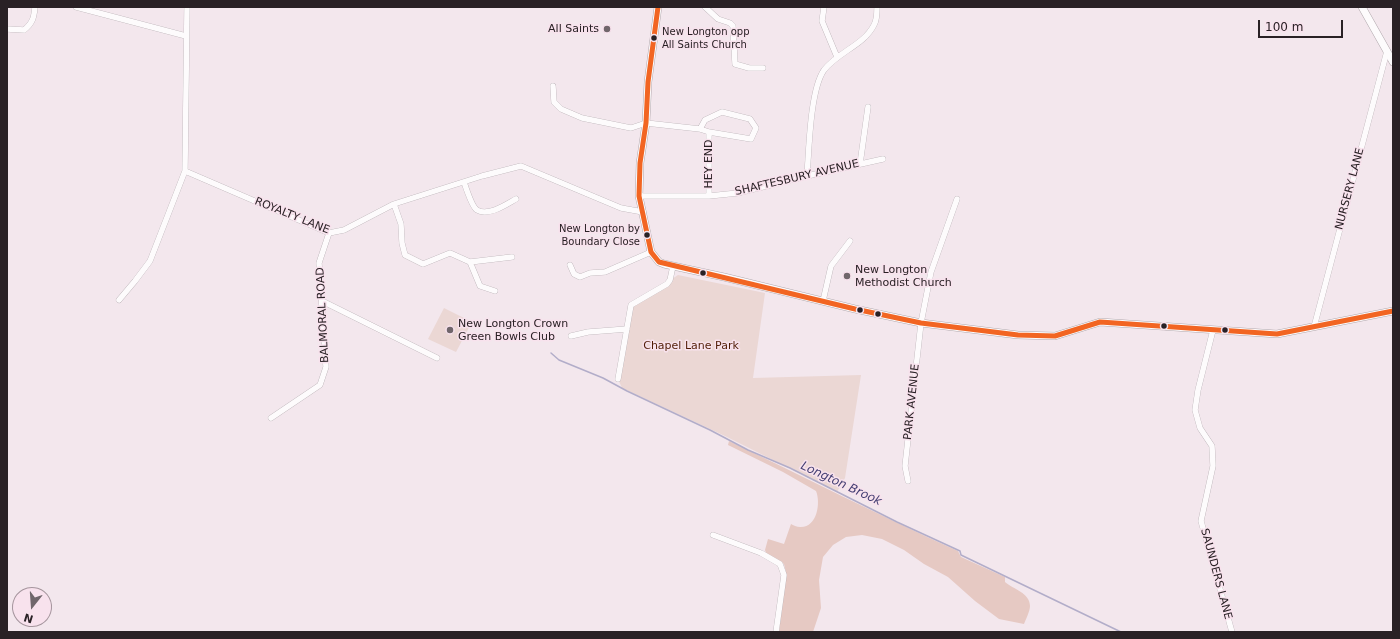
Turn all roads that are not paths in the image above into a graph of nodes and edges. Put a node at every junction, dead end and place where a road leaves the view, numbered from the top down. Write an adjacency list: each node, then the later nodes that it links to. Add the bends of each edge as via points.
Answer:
1 (35, 7): 9 (street, via 34,18 24,30)
2 (76, 7): 10 (street)
3 (187, 7): 10 (street)
4 (658, 7): 17 (street, via 648,82)
5 (705, 7): 14 (street, via 718,19 733,26 735,64)
6 (824, 7): 12 (street, via 822,21)
7 (877, 7): 12 (street, via 875,24 865,38)
8 (1362, 7): 11 (street)
9 (7, 28)
10 (186, 36): 22 (street)
11 (1387, 51): 13 (street); 44 (street, NURSERY LANE)
12 (837, 57): 23 (street, via 824,71 815,92)
13 (1393, 62)
14 (763, 68)
15 (553, 86): 17 (street, via 554,102 561,109 582,118 631,128)
16 (868, 107): 21 (street)
17 (646, 123): 18 (street); 25 (street, via 640,163)
18 (700, 129): 19 (street); 19 (street, via 705,120 722,112 750,119 756,128 751,139)
19 (709, 132): 26 (street, HEY END)
20 (883, 159): 21 (street, SHAFTESBURY AVENUE)
21 (860, 164): 23 (street, SHAFTESBURY AVENUE)
22 (185, 170): 31 (street, ROYALTY LANE); 39 (street, via 150,261)
23 (807, 176): 26 (street, SHAFTESBURY AVENUE, via 738,193)
24 (464, 182): 27 (street, via 477,210 485,212 500,208); 29 (street, ROYALTY LANE); 30 (street, ROYALTY LANE, via 520,166 622,208)
25 (639, 196): 26 (street, SHAFTESBURY AVENUE); 30 (street)
26 (709, 196)
27 (516, 199)
28 (957, 199): 43 (street, PARK AVENUE, via 931,272)
29 (394, 204): 31 (street, ROYALTY LANE, via 344,230); 35 (street, via 406,255 423,264 450,253)
30 (643, 212): 33 (street)
31 (329, 233): 40 (street, BALMORAL ROAD, via 319,263)
32 (850, 241): 41 (street, via 831,266)
33 (651, 252): 36 (street, via 605,272 580,277 574,274); 37 (street, via 659,262)
34 (512, 257): 35 (street)
35 (470, 262): 38 (street, via 480,286)
36 (570, 265)
37 (673, 266): 41 (street); 45 (street, via 670,280 666,284 631,304)
38 (494, 291)
39 (119, 300)
40 (322, 301): 48 (street); 50 (street, BALMORAL ROAD, via 326,367 320,385)
41 (823, 301): 43 (street)
42 (1393, 311): 44 (street)
43 (921, 323): 46 (street, via 1018,335 1055,336 1100,322); 51 (street, PARK AVENUE, via 905,466)
44 (1314, 327): 46 (street, via 1277,334)
45 (627, 329): 47 (street); 49 (street)
46 (1213, 330): 54 (street, SAUNDERS LANE, via 1195,410 1200,428 1212,446 1213,466 1201,521)
47 (572, 336)
48 (437, 358)
49 (618, 378)
50 (271, 418)
51 (908, 481)
52 (713, 535): 53 (street, via 762,554 780,564 784,575)
53 (776, 632)
54 (1232, 632)

